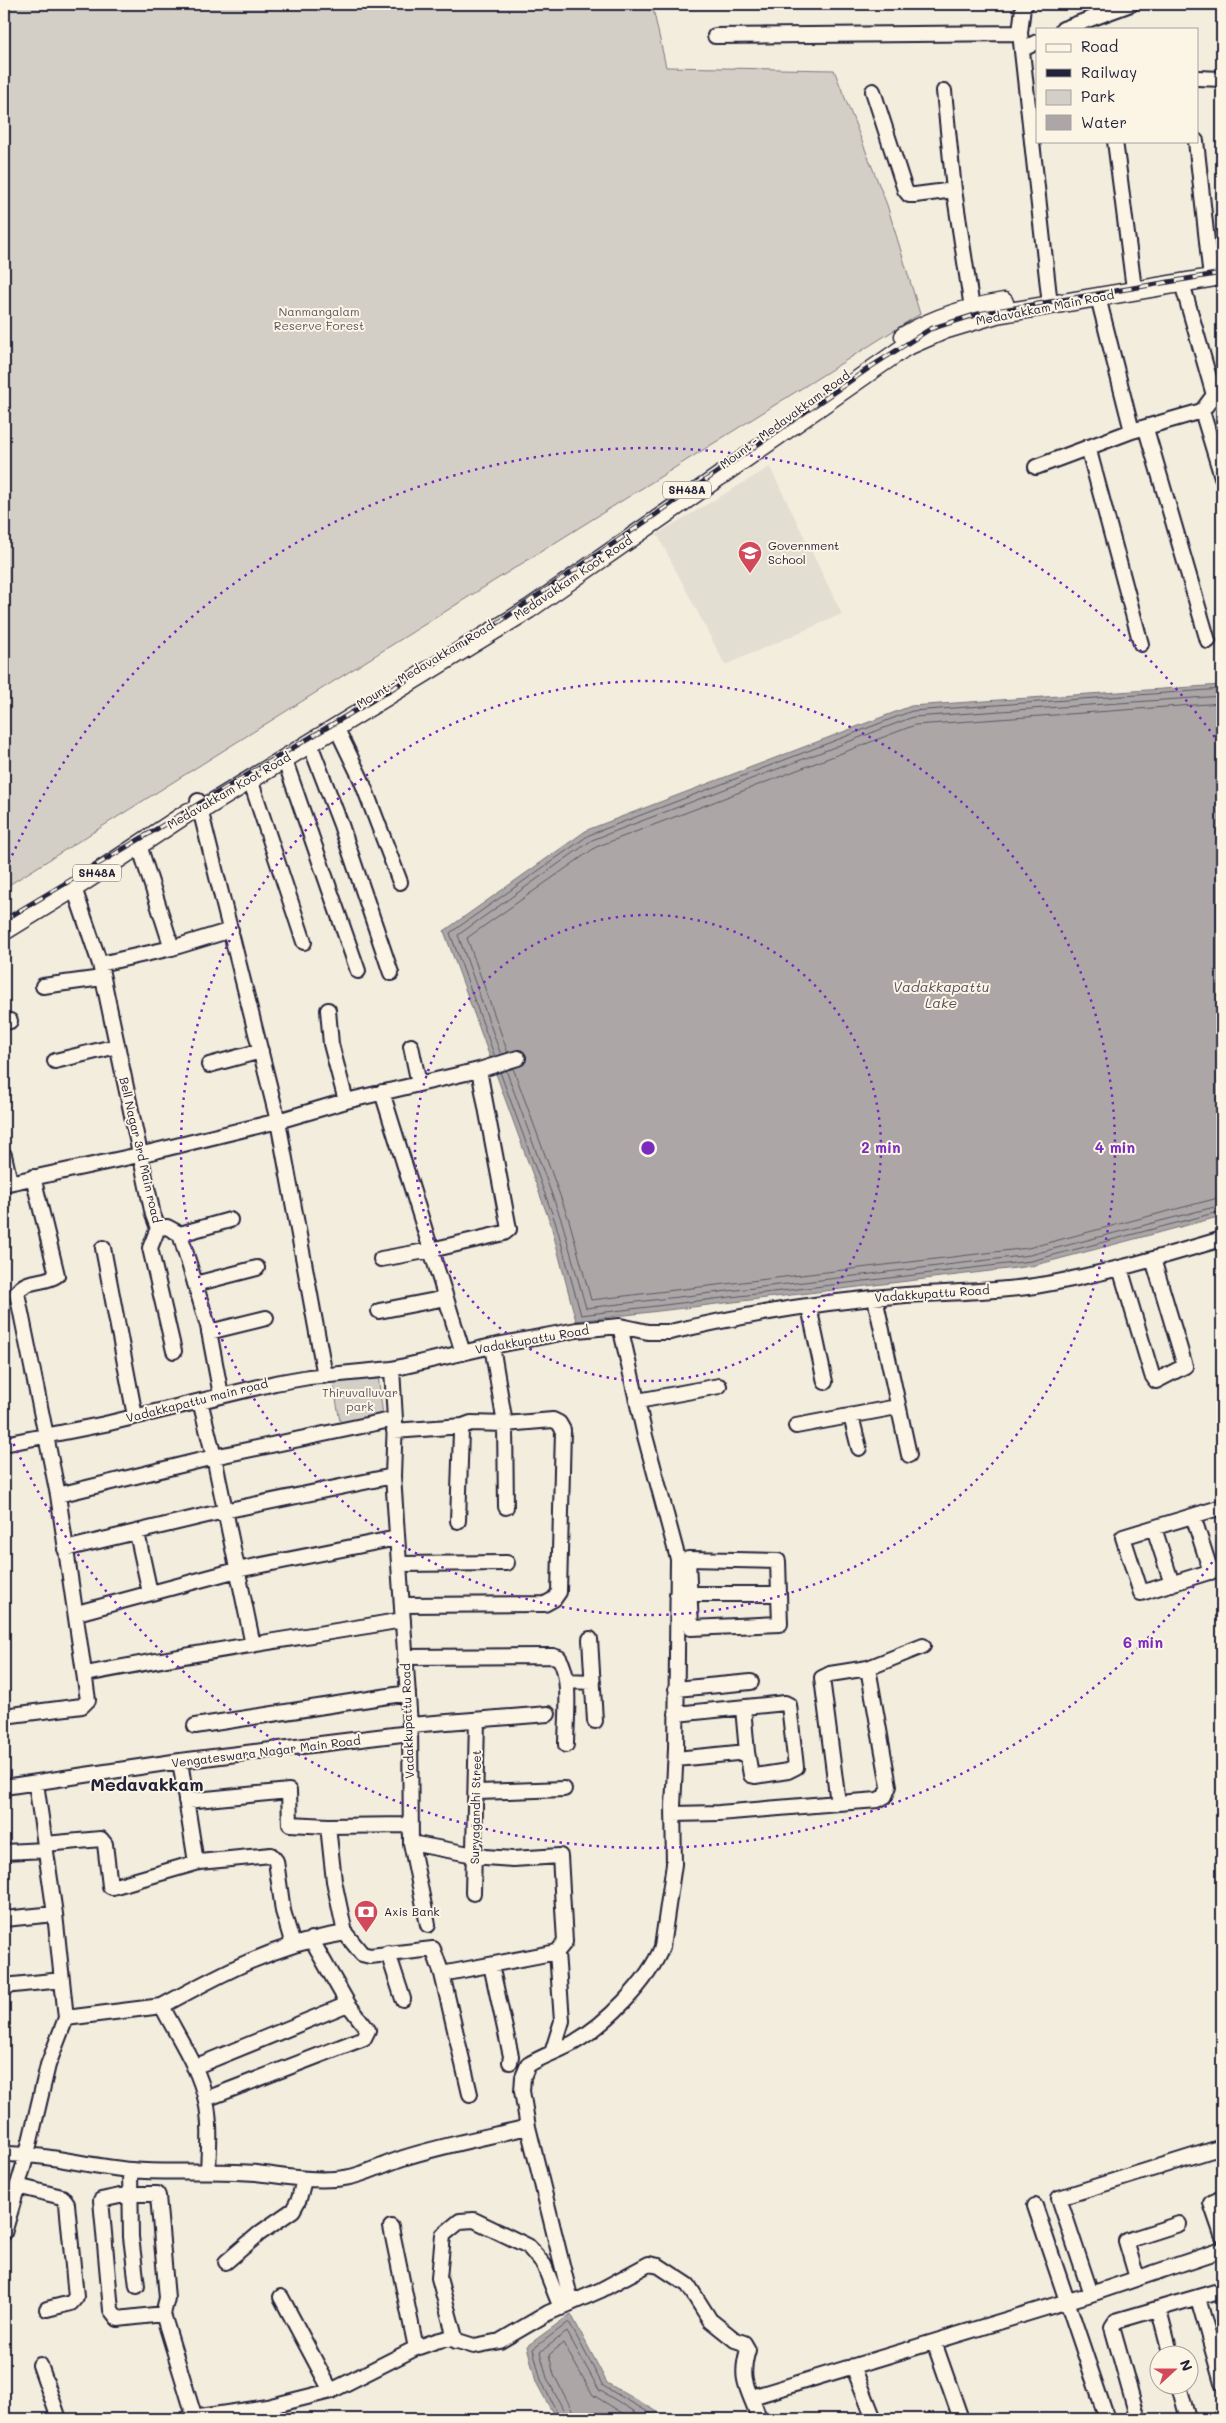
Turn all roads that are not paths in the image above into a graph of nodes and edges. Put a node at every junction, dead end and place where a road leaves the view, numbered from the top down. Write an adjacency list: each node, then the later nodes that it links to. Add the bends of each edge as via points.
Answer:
1 (1131, 4): 3 (street)
2 (1027, 5): 4 (street)
3 (1066, 28)
4 (1020, 33): 5 (street); 7 (street)
5 (715, 36)
6 (1036, 42): 7 (street)
7 (1023, 48): 8 (street)
8 (1031, 78): 13 (street)
9 (1198, 78): 10 (street)
10 (1222, 79)
11 (873, 90): 17 (street, via 905,190 910,195)
12 (944, 91): 17 (street)
13 (1036, 136)
14 (1036, 142): 22 (street)
15 (1116, 142): 19 (street)
16 (1196, 142): 18 (street)
17 (954, 190): 23 (street)
18 (1217, 272): 19 (main road, Mount - Medavakkam Road / SH48A); 20 (main road, Medavakkam Main Road / SH48A)
19 (1133, 281): 22 (main road, Mount - Medavakkam Road / SH48A)
20 (1182, 283): 21 (main road, Medavakkam Main Road / SH48A); 25 (street)
21 (1098, 297): 22 (main road, Medavakkam Main Road / SH48A); 27 (street)
22 (1050, 300): 23 (main road, Mount - Medavakkam Road / SH48A); 24 (main road, Medavakkam Main Road / SH48A, via 926,336)
23 (972, 308): 37 (main road, Mount - Medavakkam Road / SH48A, via 928,322 901,337 750,447 466,643)
24 (852, 383): 33 (main road, Medavakkam Koot Road / SH48A, via 529,609)
25 (1218, 394): 26 (street)
26 (1202, 411): 27 (street); 30 (street)
27 (1139, 430): 28 (street); 31 (street)
28 (1088, 447): 29 (street); 32 (street)
29 (1036, 467)
30 (1222, 477)
31 (1208, 641)
32 (1141, 644)
33 (336, 727): 34 (main road, Medavakkam Koot Road / SH48A); 39 (street, via 361,779)
34 (310, 744): 35 (main road, Medavakkam Koot Road / SH48A); 47 (street, via 341,825)
35 (284, 758): 36 (main road, Medavakkam Koot Road / SH48A); 46 (street)
36 (250, 779): 37 (main road, Medavakkam Koot Road / SH48A); 43 (street)
37 (196, 808): 38 (main road, Medavakkam Koot Road / SH48A); 41 (street)
38 (139, 845): 40 (main road, Medavakkam Koot Road / SH48A); 44 (street)
39 (400, 882)
40 (74, 888): 42 (main road, Medavakkam Koot Road / SH48A); 45 (street, Bell Nagar 3rd Main road)
41 (231, 930): 44 (street); 52 (street)
42 (4, 931)
43 (304, 942)
44 (172, 948): 45 (street)
45 (101, 971): 48 (street); 50 (street, Bell Nagar 3rd Main road)
46 (358, 971)
47 (390, 973)
48 (43, 986)
49 (328, 1010): 59 (street, via 331,1044)
50 (116, 1046): 54 (street); 62 (street, Bell Nagar 3rd Main road)
51 (411, 1046): 57 (street)
52 (261, 1051): 55 (street); 60 (street)
53 (518, 1058): 56 (street)
54 (55, 1062)
55 (209, 1065)
56 (479, 1070): 57 (street); 70 (street, via 509,1229 504,1233)
57 (419, 1084): 58 (street)
58 (382, 1092): 59 (street); 70 (street)
59 (346, 1101): 60 (street)
60 (278, 1121): 62 (street); 87 (street)
61 (4, 1155): 64 (street)
62 (139, 1155): 63 (street); 66 (street, Bell Nagar 3rd Main road)
63 (32, 1177): 64 (street); 100 (street, via 57,1275 25,1284 17,1293)
64 (7, 1183)
65 (230, 1220): 67 (street)
66 (158, 1228): 67 (street, Bell Nagar 3rd Main road, via 167,1227); 84 (street, via 150,1248)
67 (180, 1234): 75 (street)
68 (1222, 1239): 72 (street, Vadakkupattu Road)
69 (103, 1248): 94 (street)
70 (431, 1250): 71 (street); 76 (street)
71 (381, 1259)
72 (1153, 1259): 74 (street, Vadakkupattu Road); 74 (street, via 1186,1366 1156,1381)
73 (258, 1268): 75 (street)
74 (1120, 1268): 77 (street, Vadakkupattu Road, via 1035,1286)
75 (195, 1284): 82 (street)
76 (446, 1298): 79 (street); 85 (street)
77 (875, 1298): 78 (street, Vadakkupattu Road); 93 (street)
78 (809, 1307): 81 (street, Vadakkupattu Road, via 670,1332 648,1332); 88 (street)
79 (379, 1311)
80 (266, 1318): 82 (street)
81 (620, 1326): 83 (street, Vadakkupattu Road, via 577,1330); 92 (street)
82 (209, 1332): 90 (street)
83 (492, 1346): 85 (street, Vadakkupattu Road); 96 (street)
84 (174, 1351)
85 (463, 1353): 86 (street, Vadakkupattu Road)
86 (392, 1369): 87 (street, Vadakkapattu main road); 97 (street, Vadakkupattu Road)
87 (326, 1376): 90 (street, Vadakkapattu main road)
88 (824, 1382)
89 (719, 1386): 92 (street)
90 (221, 1395): 91 (street, Vadakkapattu main road)
91 (200, 1401): 94 (street, Vadakkapattu main road); 104 (street)
92 (638, 1401): 116 (street)
93 (897, 1407): 95 (street); 103 (street)
94 (135, 1416): 100 (street, Vadakkapattu main road)
95 (851, 1416): 99 (street); 102 (street)
96 (505, 1424): 98 (street, via 471,1423); 107 (street); 125 (street, via 553,1420 563,1430 559,1592 545,1604)
97 (394, 1425): 98 (street); 104 (street); 105 (street, Vadakkupattu Road)
98 (463, 1426): 111 (street)
99 (796, 1426)
100 (48, 1436): 101 (street, Vadakkapattu main road); 106 (street)
101 (4, 1444)
102 (859, 1448)
103 (909, 1455)
104 (214, 1457): 106 (street); 109 (street)
105 (394, 1476): 109 (street); 114 (street, Vadakkupattu Road)
106 (58, 1496): 115 (street)
107 (506, 1507)
108 (1222, 1507): 110 (street)
109 (224, 1511): 113 (street); 119 (street)
110 (1193, 1516): 112 (street); 120 (street)
111 (458, 1521)
112 (1154, 1528): 121 (street); 121 (street, via 1124,1537 1140,1593)
113 (137, 1533): 115 (street); 122 (street)
114 (397, 1538): 118 (street, Vadakkupattu Road); 119 (street)
115 (65, 1549): 126 (street)
116 (683, 1559): 123 (street); 124 (street, via 778,1561)
117 (507, 1563): 118 (street)
118 (399, 1564): 125 (street, Vadakkupattu Road)
119 (237, 1570): 122 (street); 131 (street)
120 (1217, 1570): 121 (street)
121 (1172, 1584)
122 (150, 1593): 126 (street)
123 (683, 1594): 124 (street); 128 (street); 129 (street)
124 (779, 1594): 128 (street, via 780,1624)
125 (402, 1604): 127 (street, Vadakkupattu Road)
126 (77, 1613): 135 (street)
127 (403, 1620): 131 (street); 133 (street, Vadakkupattu Road)
128 (691, 1628): 129 (street)
129 (677, 1629): 139 (street)
130 (590, 1639): 137 (street)
131 (253, 1645): 135 (street)
132 (923, 1646): 134 (street)
133 (405, 1657): 136 (street, via 553,1656 564,1665); 140 (street, Vadakkupattu Road)
134 (868, 1668): 158 (street, via 822,1678); 158 (street, via 889,1786 885,1796 878,1800)
135 (86, 1674): 144 (street, via 88,1700 82,1706)
136 (566, 1681): 137 (street); 149 (street)
137 (593, 1682): 146 (street)
138 (751, 1682): 139 (street)
139 (676, 1689): 143 (street)
140 (408, 1693): 147 (street); 148 (street, Vadakkupattu Road)
141 (743, 1708): 143 (street); 150 (street); 150 (street, via 781,1702 788,1705 796,1767 788,1771 752,1775)
142 (548, 1714): 145 (street, Vengateswara Nagar Main Road)
143 (676, 1714): 151 (street)
144 (4, 1716)
145 (477, 1720): 148 (street, Vengateswara Nagar Main Road); 156 (street, Suryagandhi Street)
146 (595, 1721)
147 (195, 1726)
148 (410, 1729): 152 (street, Vengateswara Nagar Main Road); 160 (street, Vadakkupattu Road)
149 (566, 1745)
150 (748, 1752): 151 (street)
151 (676, 1759): 159 (street)
152 (180, 1761): 153 (street, Vengateswara Nagar Main Road); 157 (street)
153 (36, 1782): 154 (street, Vengateswara Nagar Main Road); 163 (street)
154 (4, 1787)
155 (564, 1789): 156 (street)
156 (477, 1792): 165 (street, Suryagandhi Street)
157 (186, 1801): 161 (street, via 289,1792 290,1824); 166 (street, via 195,1856)
158 (838, 1803): 159 (street)
159 (673, 1814): 184 (street, via 674,1864 665,1934 657,1960 642,1982 604,2019 574,2043)
160 (410, 1825): 161 (street); 162 (street, Vadakkupattu Road)
161 (328, 1826): 171 (street)
162 (411, 1843): 165 (street); 170 (street, Vadakkupattu Road)
163 (46, 1847): 164 (street); 166 (street, via 101,1839 105,1844 112,1887); 168 (street)
164 (4, 1852)
165 (475, 1856): 167 (street, Suryagandhi Street); 174 (street, via 513,1859 560,1856 565,1942)
166 (199, 1862): 173 (street, via 271,1855 276,1861 282,1911)
167 (473, 1894)
168 (55, 1914): 169 (street); 178 (street)
169 (4, 1919)
170 (428, 1925)
171 (344, 1933): 172 (street); 175 (street, via 362,1954)
172 (311, 1939): 173 (street); 181 (street)
173 (293, 1945): 182 (street, via 230,1968)
174 (557, 1952): 176 (street); 184 (street, via 562,2021)
175 (388, 1953): 177 (street, via 433,1949); 180 (street)
176 (491, 1965): 177 (street); 185 (street)
177 (442, 1974): 187 (street)
178 (62, 1980): 179 (street); 183 (street)
179 (4, 1986)
180 (403, 1999)
181 (348, 2004): 186 (street); 188 (street, via 368,2030 364,2038)
182 (162, 2006): 183 (street); 186 (street)
183 (66, 2018): 192 (street, via 48,2066)
184 (552, 2053): 189 (street, via 536,2060 525,2070 522,2091)
185 (510, 2062)
186 (194, 2067): 188 (street)
187 (470, 2094)
188 (206, 2100): 194 (street)
189 (528, 2127): 195 (street, via 403,2158 360,2174 337,2179); 213 (street, via 570,2297)
190 (1222, 2148): 209 (street, via 1059,2198)
191 (4, 2154): 192 (street)
192 (27, 2154): 193 (street); 196 (street)
193 (130, 2170): 194 (street); 197 (street)
194 (208, 2171): 195 (street)
195 (304, 2180): 205 (street, via 293,2210)
196 (17, 2186): 202 (street); 214 (street, via 62,2198 67,2204 76,2297 71,2303)
197 (129, 2194): 207 (street); 216 (street, via 156,2194 159,2199 167,2298); 216 (street, via 100,2201 111,2310 118,2319)
198 (1222, 2198): 203 (street, via 1211,2203)
199 (1035, 2206): 212 (street)
200 (1179, 2224): 206 (street, via 1126,2241)
201 (391, 2227): 220 (street)
202 (4, 2233)
203 (1222, 2236)
204 (1222, 2250): 206 (street)
205 (226, 2262)
206 (1137, 2278): 209 (street)
207 (137, 2286)
208 (1222, 2290): 211 (street)
209 (1091, 2294): 212 (street)
210 (281, 2298): 224 (street)
211 (1198, 2298): 215 (street); 223 (street)
212 (1066, 2301): 218 (street); 233 (street)
213 (565, 2306): 217 (street, via 500,2341 474,2346); 217 (street, via 544,2265 528,2246 474,2220 460,2221 443,2235 439,2278); 226 (street, via 648,2264 659,2266 688,2285 710,2320 744,2344 748,2350 743,2380)
214 (47, 2309)
215 (1159, 2310): 219 (street); 234 (street, via 1116,2321 1112,2327)
216 (163, 2314): 229 (street)
217 (456, 2341): 220 (street, via 448,2338)
218 (934, 2342): 222 (street); 232 (street)
219 (1168, 2346)
220 (416, 2348): 224 (street)
221 (40, 2365): 228 (street)
222 (854, 2366): 226 (street); 231 (street)
223 (1222, 2383)
224 (331, 2391): 227 (street)
225 (1182, 2396): 235 (street)
226 (752, 2397): 230 (street)
227 (269, 2413): 229 (street)
228 (59, 2419)
229 (192, 2419)
230 (759, 2419)
231 (873, 2419)
232 (961, 2419)
233 (1107, 2419)
234 (1138, 2419)
235 (1188, 2419)

